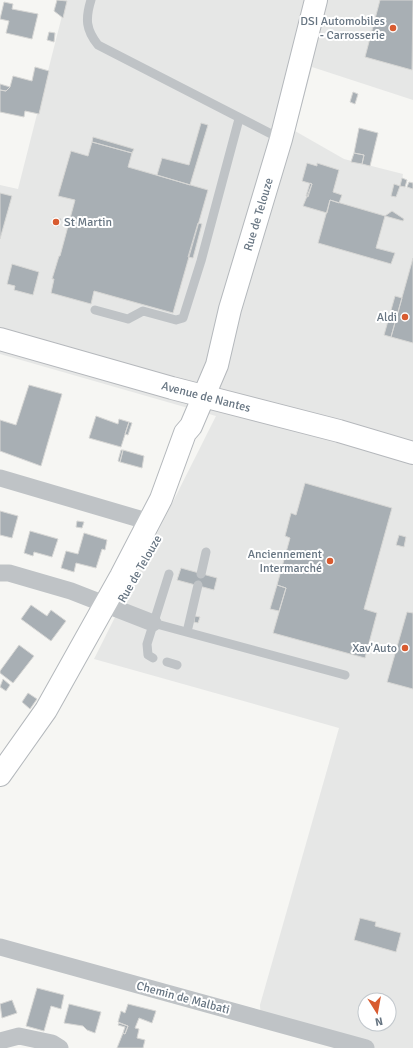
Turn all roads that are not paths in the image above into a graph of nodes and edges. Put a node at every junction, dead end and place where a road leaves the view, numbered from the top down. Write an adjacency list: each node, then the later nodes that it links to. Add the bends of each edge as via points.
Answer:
1 (91, 0): 3 (lane, via 86,24 98,45)
2 (316, 0): 4 (street, Rue de Telouze)
3 (239, 119): 4 (lane); 5 (lane, via 183,318 176,320 143,311 128,318)
4 (281, 139): 7 (street, Rue de Telouze, via 230,309 217,365)
5 (95, 310)
6 (0, 340): 7 (street, Avenue de Nantes)
7 (203, 396): 8 (street, Rue de Telouze); 9 (street, Avenue de Nantes)
8 (191, 426): 11 (street, Rue de Telouze, via 185,433); 17 (street, Rue de Telouze, via 192,443 162,530 133,582)
9 (413, 453)
10 (0, 478): 11 (street)
11 (150, 522): 17 (street, Rue de Telouze)
12 (206, 552): 15 (lane)
13 (0, 574): 17 (street, via 8,573 71,591)
14 (169, 574): 18 (lane)
15 (201, 574)
16 (198, 586): 19 (lane)
17 (105, 605): 18 (street); 24 (street, Rue de Telouze, via 68,682 54,696)
18 (153, 623): 19 (lane); 20 (lane, via 146,650 148,656)
19 (187, 632): 23 (lane)
20 (153, 658)
21 (167, 662): 22 (lane)
22 (177, 665)
23 (346, 676)
24 (0, 775)
25 (0, 947): 28 (street, Chemin de Malbati)
26 (0, 1041): 27 (street, via 19,1036 52,1043)
27 (60, 1048)
28 (366, 1048)

